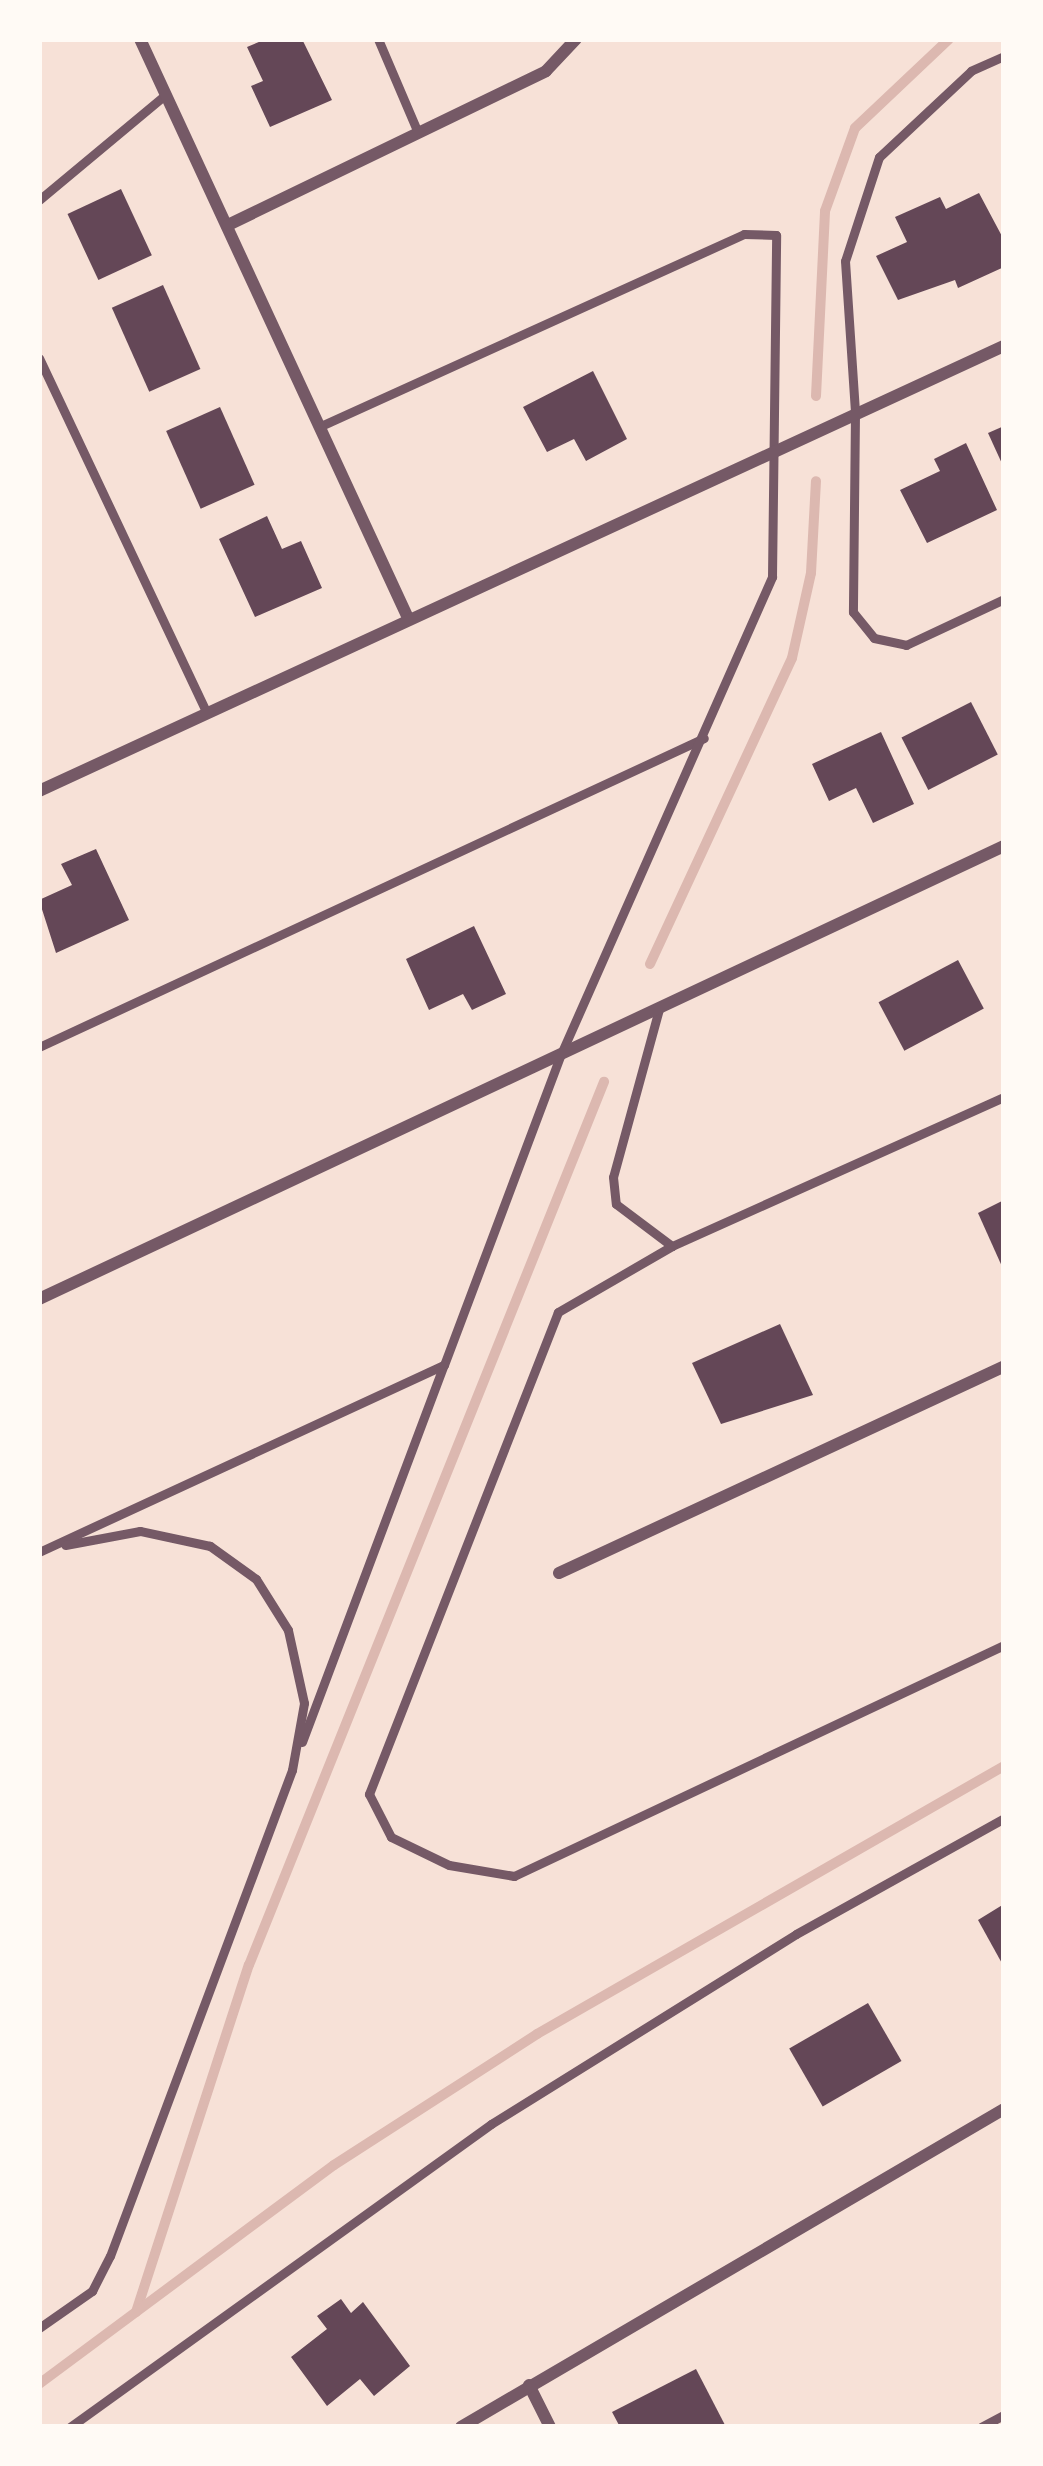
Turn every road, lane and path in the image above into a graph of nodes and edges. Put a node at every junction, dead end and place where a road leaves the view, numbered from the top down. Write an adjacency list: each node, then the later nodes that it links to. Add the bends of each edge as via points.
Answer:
1 (140, 39): 5 (street)
2 (378, 39): 6 (lane)
3 (576, 39): 6 (street, via 546,71)
4 (1004, 56): 11 (lane, via 970,71 879,158 845,261)
5 (166, 94): 7 (lane); 8 (street)
6 (418, 133): 8 (street)
7 (39, 200)
8 (228, 225): 12 (street)
9 (1004, 346): 11 (street)
10 (39, 358): 16 (lane)
11 (855, 413): 13 (street); 14 (lane, via 853,612 874,638 906,645)
12 (320, 426): 13 (lane, via 744,233 776,235); 15 (street)
13 (773, 451): 15 (street); 17 (lane, via 772,577)
14 (1004, 598)
15 (408, 618): 16 (street)
16 (207, 713): 18 (street)
17 (704, 738): 21 (lane); 22 (lane)
18 (39, 791)
19 (1004, 846): 20 (street)
20 (659, 1008): 22 (street); 24 (lane, via 613,1177 616,1204)
21 (39, 1047)
22 (561, 1054): 25 (street); 26 (lane)
23 (1004, 1097): 24 (lane)
24 (672, 1246): 30 (lane, via 558,1312 370,1794 392,1837 449,1865 514,1876)
25 (39, 1299)
26 (444, 1365): 28 (lane); 31 (lane)
27 (1004, 1366): 29 (street)
28 (43, 1550): 31 (lane, via 140,1531 210,1546 256,1579 288,1630 304,1703)
29 (559, 1573)
30 (1004, 1645)
31 (292, 1770): 34 (lane, via 110,2256 92,2291)
32 (1004, 1818): 37 (lane, via 796,1934 490,2124)
33 (1004, 2109): 35 (street)
34 (39, 2328)
35 (529, 2385): 38 (street); 39 (street)
36 (1004, 2415): 40 (lane)
37 (70, 2427)
38 (461, 2427)
39 (550, 2427)
40 (981, 2427)

